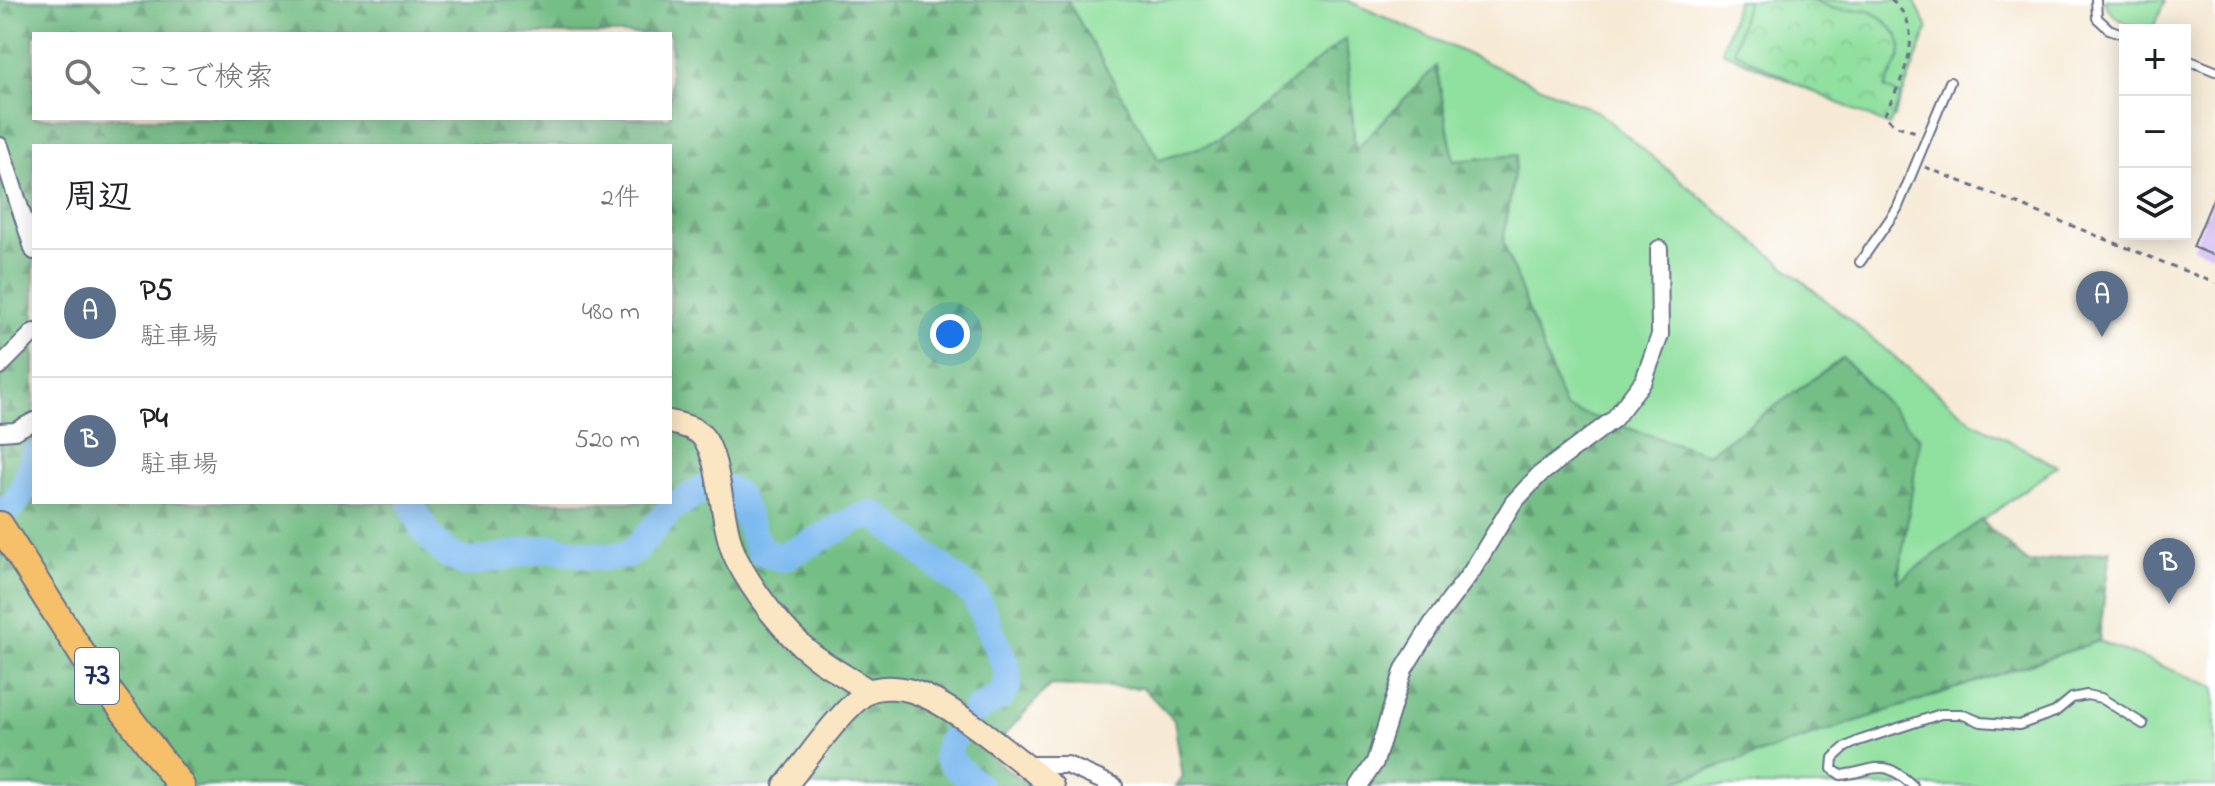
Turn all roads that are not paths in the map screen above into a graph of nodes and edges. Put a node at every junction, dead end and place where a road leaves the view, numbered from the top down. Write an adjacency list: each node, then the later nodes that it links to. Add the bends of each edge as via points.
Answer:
1 (2096, 0): 2 (lane, via 2097,18)
2 (2119, 33)
3 (2191, 61): 4 (lane)
4 (2215, 71)
5 (1950, 82): 9 (lane, via 1897,209)
6 (0, 146): 7 (street)
7 (32, 245)
8 (1659, 249): 25 (street, via 1660,335 1644,380 1614,419 1539,475 1513,503 1404,669 1375,762)
9 (1860, 262)
10 (32, 334): 12 (street)
11 (32, 346): 13 (street)
12 (0, 366)
13 (0, 374)
14 (32, 422): 16 (street)
15 (672, 423): 18 (street, via 702,436 711,451 725,525 736,558 756,589 792,636)
16 (0, 432)
17 (0, 525): 21 (main road, 73, via 91,668)
18 (869, 691): 20 (street, via 894,687 920,693); 22 (street)
19 (2143, 724): 26 (lane, via 2087,695 2019,725 1941,714 1858,741 1833,758 1832,769 1841,775 1888,767)
20 (1024, 765): 23 (street); 24 (street, via 1067,765)
21 (181, 786)
22 (785, 786)
23 (1052, 786)
24 (1114, 786)
25 (1359, 786)
26 (1913, 786)

